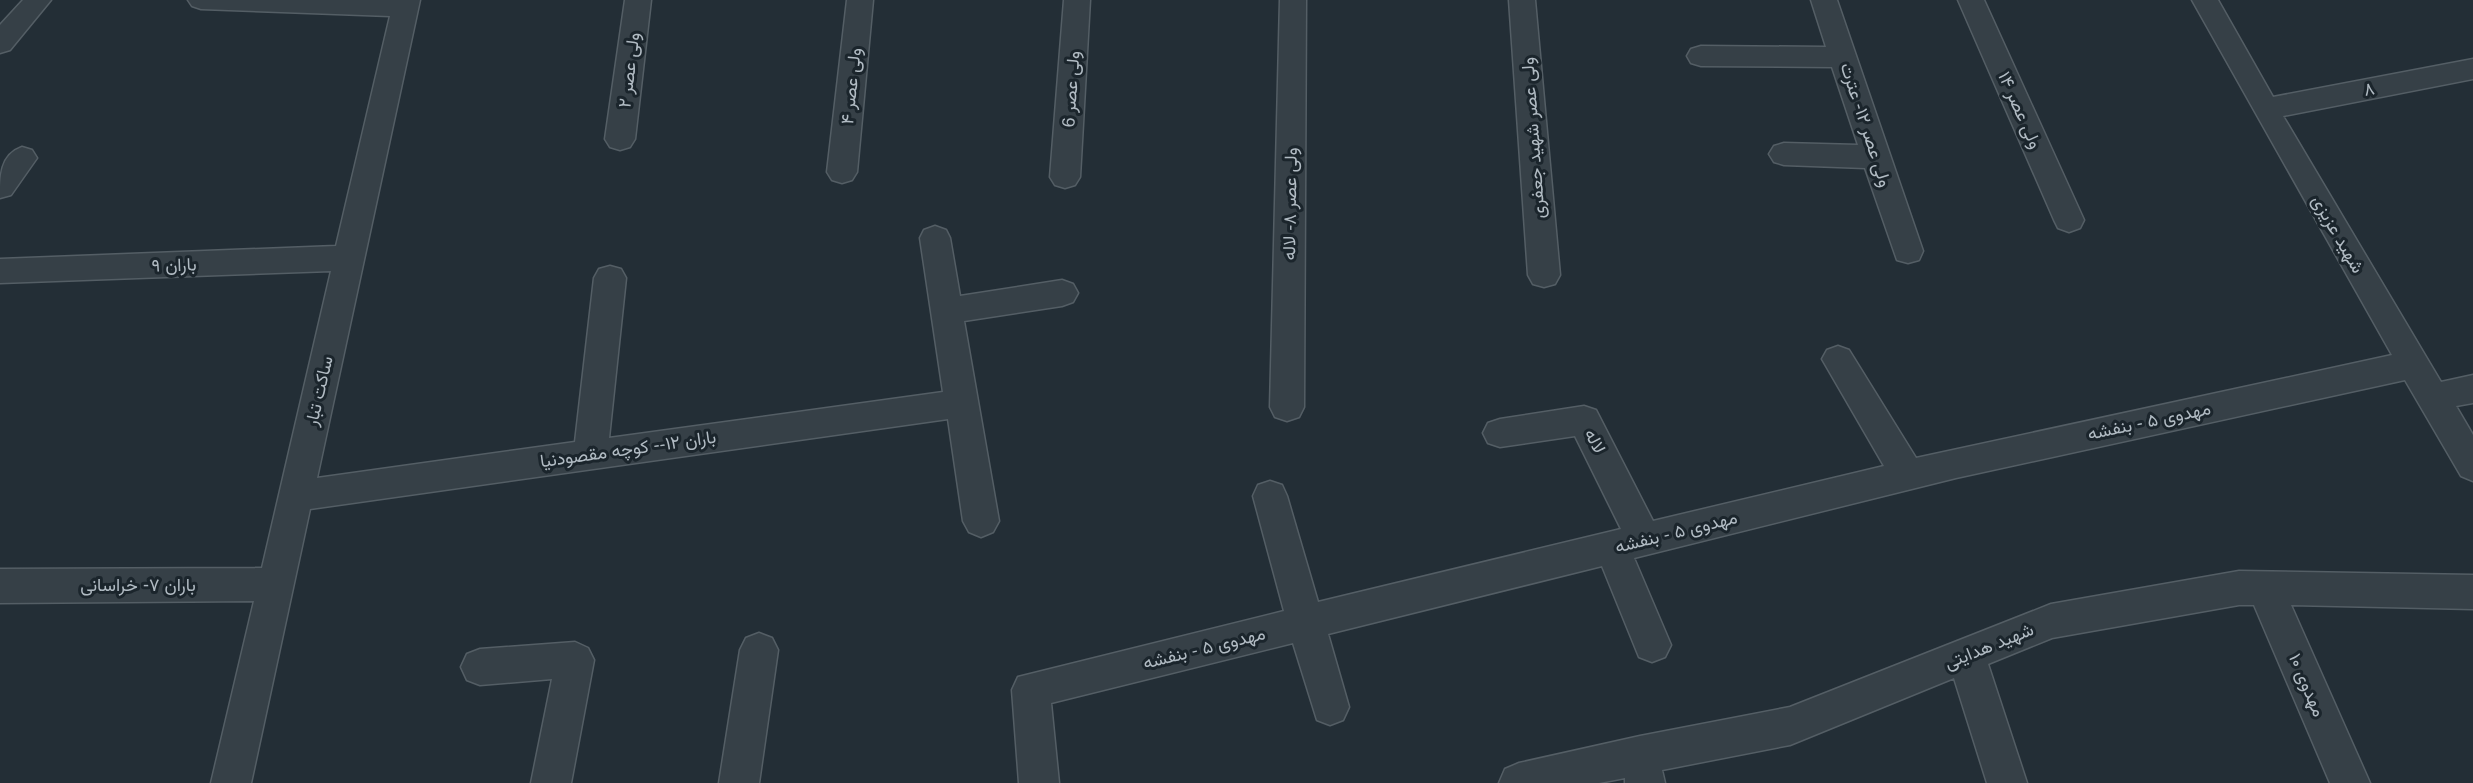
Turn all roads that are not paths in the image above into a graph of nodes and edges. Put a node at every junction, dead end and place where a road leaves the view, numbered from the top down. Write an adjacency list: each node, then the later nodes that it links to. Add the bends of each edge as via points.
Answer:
1 (38, 0): 12 (street)
2 (201, 0): 11 (street)
3 (638, 0): 17 (street, ولی عصر ۲)
4 (860, 0): 21 (street, ولی عصر ۴)
5 (1077, 0): 22 (street, ولی عصر 6)
6 (1293, 0): 38 (street, ولی عصر ۸- لاله)
7 (1522, 0): 29 (street, ولی عصر شهید جعفری)
8 (1824, 0): 14 (street, ولی عصر ۱۲- عترت)
9 (1971, 0): 24 (street, ولی عصر ۱۴)
10 (2205, 0): 16 (street, شهید عزیزی)
11 (406, 3): 27 (street, ساکت تبار)
12 (0, 43)
13 (1701, 56): 14 (street)
14 (1844, 57): 19 (street, ولی عصر ۱۲- عترت)
15 (2473, 69): 16 (street, ۸)
16 (2265, 109): 34 (street, شهید عزیزی)
17 (620, 139)
18 (1784, 154): 19 (street)
19 (1877, 156): 26 (street, ولی عصر ۱۲- عترت)
20 (22, 158): 23 (street)
21 (842, 172)
22 (1065, 177)
23 (0, 187)
24 (2069, 220)
25 (936, 238): 32 (street)
26 (1908, 251)
27 (348, 258): 28 (street, باران ۹); 43 (street, ساکت تبار)
28 (0, 271)
29 (1544, 275)
30 (610, 278): 40 (street)
31 (1062, 293): 32 (street)
32 (947, 311): 37 (street)
33 (1838, 359): 42 (street)
34 (2415, 364): 36 (street, شهید عزیزی); 42 (street, مهدوی ۵ - بنفشه)
35 (2473, 389): 36 (street)
36 (2434, 397): 41 (street, شهید عزیزی)
37 (962, 403): 40 (street, باران ۱۲-- كوچه مقصودنيا); 45 (street)
38 (1287, 407)
39 (1500, 433): 46 (street, لاله, via 1584,420)
40 (590, 454): 43 (street, باران ۱۲-- كوچه مقصودنيا)
41 (2473, 466)
42 (1908, 475): 46 (street, مهدوی ۵ - بنفشه)
43 (295, 496): 47 (street, ساکت تبار)
44 (1270, 496): 51 (street)
45 (981, 521)
46 (1628, 544): 51 (street, مهدوی ۵ - بنفشه); 52 (street)
47 (275, 584): 48 (street, باران ۷- خراسانی); 58 (street, ساکت تبار)
48 (0, 586)
49 (2265, 588): 50 (street, شهید هدایتی); 54 (street, شهید هدایتی, via 2240,588 2051,621); 64 (street, مهدوی ۱۰)
50 (2473, 592)
51 (1306, 623): 56 (street); 61 (street, مهدوی ۵ - بنفشه, via 1031,690)
52 (1652, 645)
53 (759, 650): 60 (street)
54 (1966, 655): 57 (street, شهید هدایتی, via 1790,726); 63 (street)
55 (480, 667): 59 (street, via 575,660)
56 (1330, 707)
57 (1642, 769): 62 (street, شهید هدایتی)
58 (231, 783)
59 (551, 783)
60 (739, 783)
61 (1039, 783)
62 (1519, 783)
63 (2007, 783)
64 (2350, 783)

